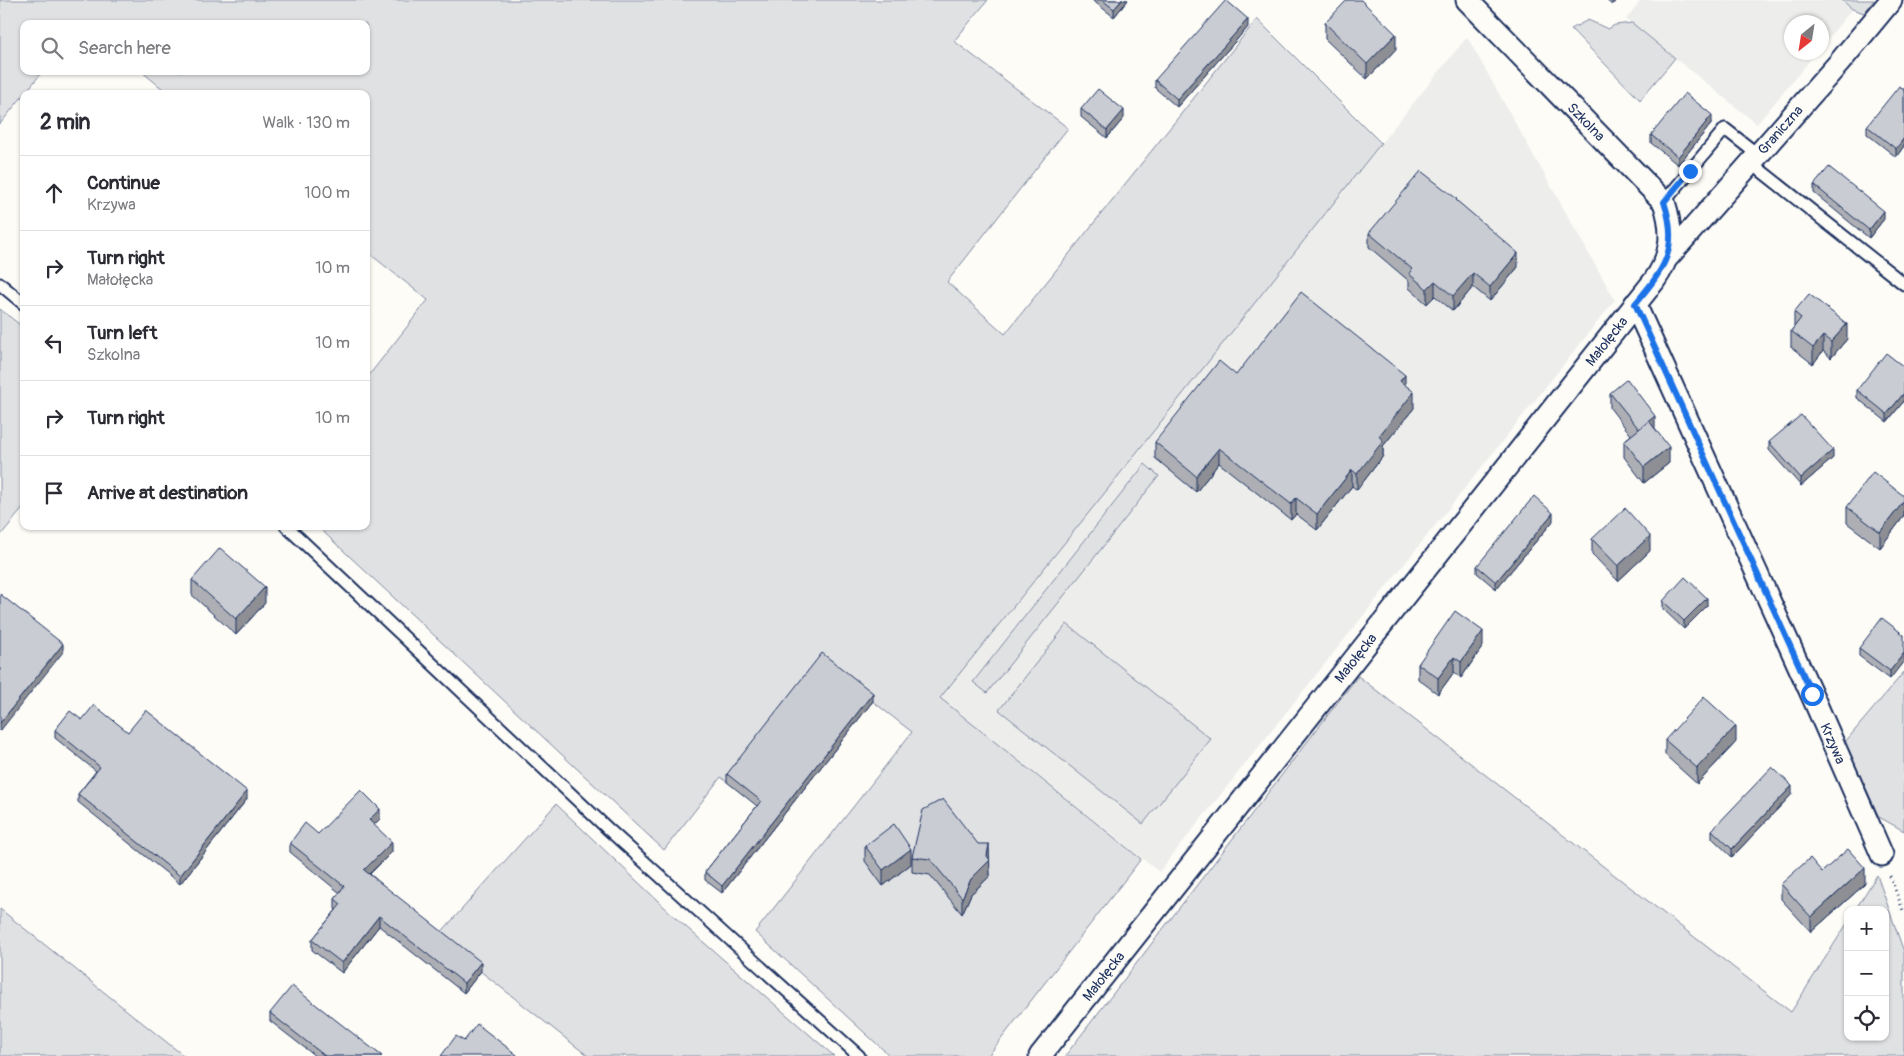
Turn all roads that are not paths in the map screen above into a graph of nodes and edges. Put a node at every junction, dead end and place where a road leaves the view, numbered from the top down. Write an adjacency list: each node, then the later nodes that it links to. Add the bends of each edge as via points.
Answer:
1 (1467, 0): 4 (street, Szkolna)
2 (1891, 0): 3 (street, Graniczna)
3 (1754, 158): 4 (lane, via 1725,129); 5 (street, Graniczna); 7 (lane)
4 (1664, 202): 5 (street, via 1671,244)
5 (1667, 258): 9 (street, Małołęcka)
6 (0, 284): 8 (lane)
7 (1904, 284)
8 (20, 301)
9 (1635, 304): 11 (street, Krzywa); 13 (street, Małołęcka)
10 (290, 530): 12 (lane, via 608,829)
11 (1882, 855)
12 (859, 1056)
13 (1040, 1056)

